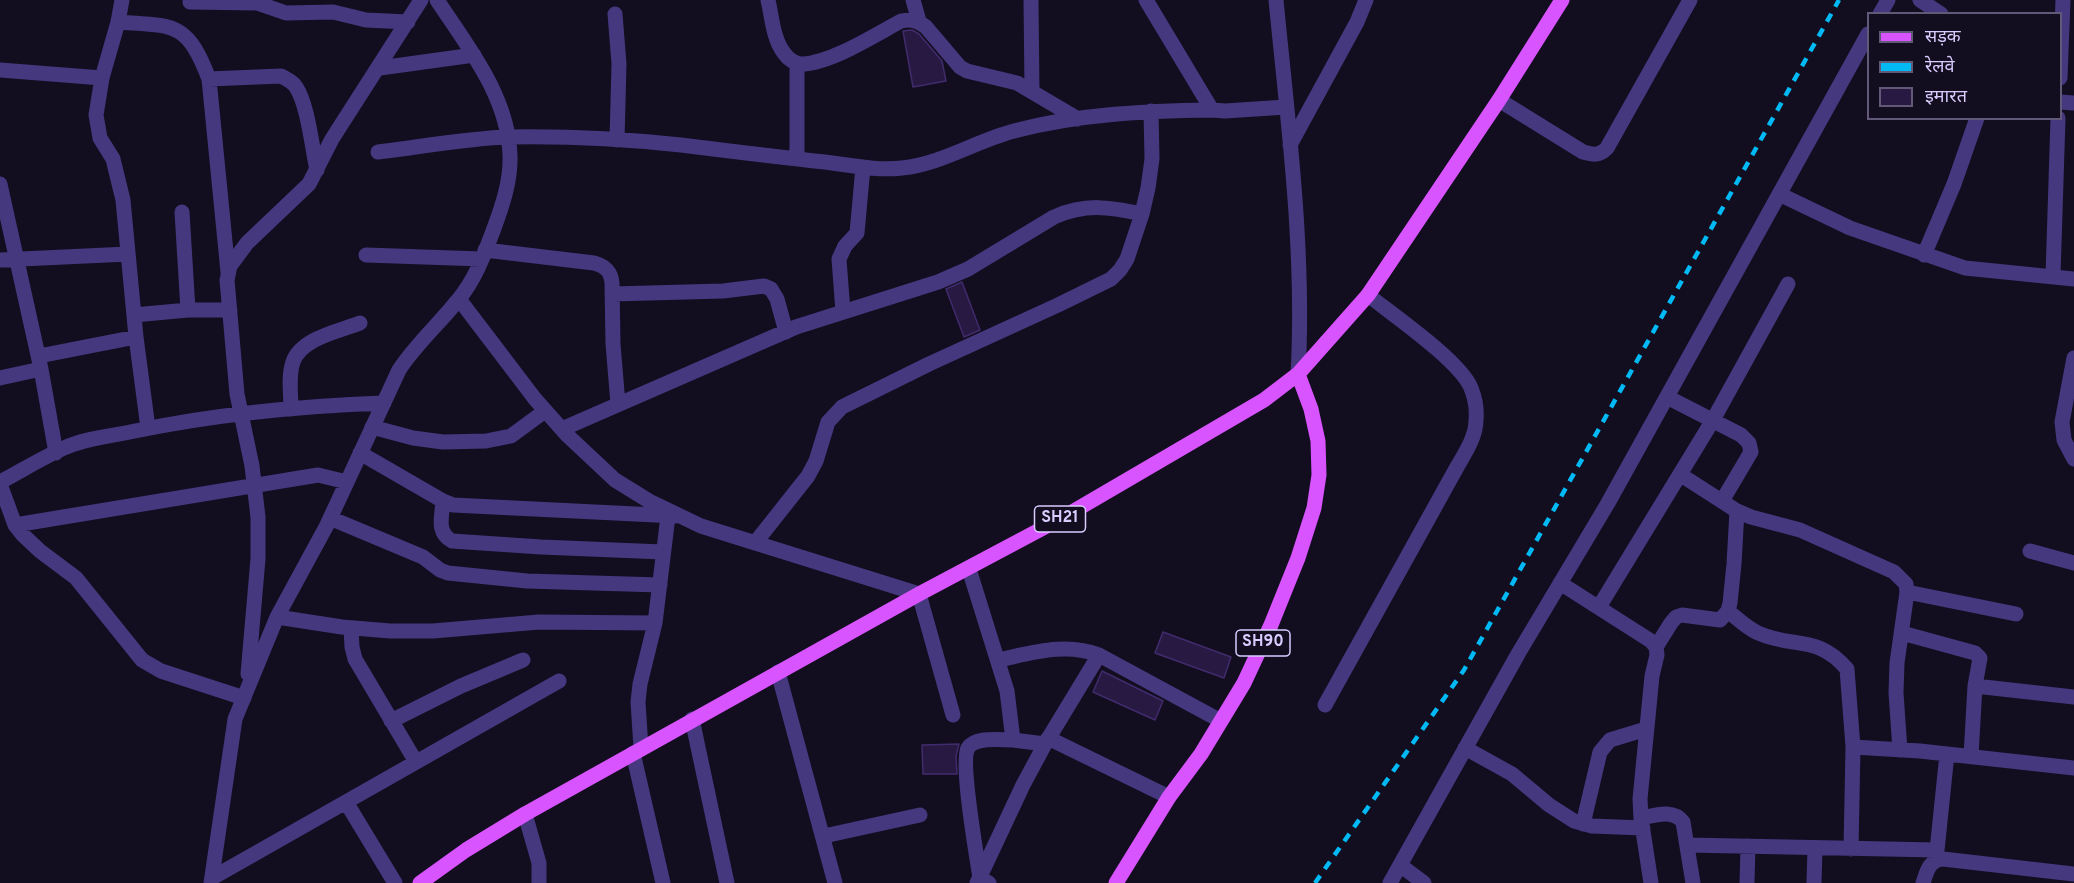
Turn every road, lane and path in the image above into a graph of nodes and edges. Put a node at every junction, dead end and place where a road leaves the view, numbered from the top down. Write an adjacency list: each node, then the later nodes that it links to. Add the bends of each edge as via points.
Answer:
1 (122, 0): 18 (street)
2 (421, 0): 19 (street)
3 (437, 0): 22 (street)
4 (768, 0): 23 (street, via 778,42 789,59)
5 (913, 0): 17 (street)
6 (1031, 0): 29 (street)
7 (1146, 0): 33 (street)
8 (1276, 0): 31 (street)
9 (1366, 0): 39 (street)
10 (1562, 0): 30 (main road, SH21)
11 (1690, 0): 30 (street, via 1601,154 1583,152)
12 (1920, 0): 15 (street)
13 (2063, 0): 21 (street)
14 (190, 2): 19 (street, via 257,3 286,13 333,12 366,20)
15 (1938, 12)
16 (615, 14): 38 (street, via 619,64)
17 (919, 21): 23 (street, via 901,21 832,56); 29 (street, via 960,67)
18 (118, 22): 27 (street); 28 (street, via 166,25 178,30 188,38)
19 (408, 22): 24 (street)
20 (1867, 38): 45 (street)
21 (2066, 51): 26 (street)
22 (474, 55): 24 (street); 37 (street, via 499,106)
23 (797, 63): 41 (street)
24 (380, 68): 43 (street, via 332,139)
25 (0, 70): 27 (street)
26 (2062, 73)
27 (102, 78): 49 (street, via 97,127 118,177)
28 (209, 79): 43 (street, via 281,76 289,80 302,98); 54 (street)
29 (1032, 91): 34 (street)
30 (1499, 100): 59 (main road, SH21)
31 (1286, 107): 33 (street); 39 (street)
32 (1151, 111): 33 (street); 34 (street); 47 (street, via 1152,159)
33 (1212, 111)
34 (1078, 119): 42 (street, via 1015,130 902,168)
35 (1976, 120): 51 (street)
36 (2058, 120): 55 (street)
37 (507, 137): 38 (street); 40 (street); 48 (street, via 510,154 506,192)
38 (617, 140): 41 (street)
39 (1290, 145): 70 (street, via 1301,323)
40 (378, 152)
41 (797, 159): 42 (street)
42 (863, 167): 63 (street, via 857,233 839,259)
43 (317, 170): 54 (street, via 309,184 247,243)
44 (0, 184): 52 (street)
45 (1779, 194): 51 (street, via 1850,228); 72 (street)
46 (182, 212): 61 (street)
47 (1142, 214): 63 (street, via 1107,207 1067,211 968,269); 95 (street, via 1127,259 1111,279 834,413 808,476)
48 (484, 254): 50 (street); 58 (street, via 602,265 611,275); 60 (street)
49 (128, 255): 52 (street); 64 (street)
50 (366, 255)
51 (1924, 255): 55 (street, via 1965,268)
52 (17, 258): 53 (street); 69 (street)
53 (0, 260)
54 (228, 272): 62 (street)
55 (2053, 276): 56 (street)
56 (2074, 279)
57 (1788, 284): 78 (street)
58 (612, 294): 66 (street, via 764,286 777,299); 74 (street)
59 (1368, 295): 70 (main road, SH21); 120 (street, via 1460,372 1475,402 1476,422 1472,439)
60 (459, 299): 73 (street, via 413,349); 76 (street)
61 (188, 310): 62 (street); 64 (street)
62 (230, 310): 77 (street)
63 (843, 312): 66 (street)
64 (134, 315): 67 (street)
65 (360, 323): 75 (street, via 300,350 292,364)
66 (786, 332): 74 (street)
67 (136, 337): 69 (street); 80 (street)
68 (2074, 358): 84 (street, via 2062,422 2064,441)
69 (40, 362): 71 (street); 82 (street)
70 (1298, 374): 99 (main road, SH21, via 1227,422); 124 (main road, SH90, via 1318,441 1319,475 1314,508 1271,625)
71 (0, 378)
72 (1667, 397): 78 (street); 100 (street)
73 (384, 403): 75 (street); 79 (street)
74 (618, 404): 81 (street)
75 (291, 409): 77 (street)
76 (545, 411): 79 (street, via 511,436 486,441 443,442); 81 (street)
77 (241, 413): 80 (street); 88 (street)
78 (1713, 420): 85 (street); 90 (street, via 1741,435 1749,442 1751,452)
79 (372, 427): 83 (street)
80 (148, 428): 82 (street, via 79,443)
81 (562, 429): 92 (street, via 615,480)
82 (56, 453): 87 (street)
83 (360, 453): 86 (street); 89 (street)
84 (2074, 459)
85 (1681, 475): 90 (street); 104 (street)
86 (346, 482): 88 (street, via 318,475); 93 (street)
87 (0, 483): 94 (street)
88 (254, 485): 94 (street); 118 (street, via 258,559)
89 (443, 501): 92 (street, via 465,506); 97 (street, via 441,527 452,541)
90 (1722, 501): 91 (street)
91 (1737, 511): 102 (street, via 1800,530 1894,572 1906,584); 105 (street)
92 (675, 516): 95 (street); 97 (street)
93 (330, 518): 101 (street, via 423,557 448,573 527,582); 107 (street)
94 (15, 525): 118 (street, via 76,578 133,651 149,665)
95 (755, 543): 103 (street)
96 (2030, 551): 98 (street)
97 (663, 552): 101 (street)
98 (2074, 563)
99 (969, 569): 103 (main road, SH21); 114 (street)
100 (1560, 583): 104 (street); 129 (street)
101 (660, 585): 108 (street)
102 (1907, 592): 106 (street); 110 (street)
103 (919, 594): 115 (main road, SH21); 121 (street)
104 (1599, 607): 111 (street)
105 (1728, 611): 111 (street, via 1720,620 1676,617); 128 (street, via 1749,629 1772,638 1818,646 1840,661 1849,678)
106 (2016, 614)
107 (277, 617): 109 (street); 118 (street)
108 (655, 623): 109 (street, via 539,622 433,631); 131 (street, via 640,684)
109 (351, 628): 123 (street, via 355,659)
110 (1902, 633): 117 (street, via 1976,653 1980,663); 130 (street, via 1896,693)
111 (1656, 647): 125 (street)
112 (1099, 655): 114 (street, via 1071,647); 124 (street); 127 (street)
113 (523, 660): 123 (street)
114 (998, 660): 126 (street, via 1008,691)
115 (778, 672): 122 (main road, SH21); 142 (street)
116 (559, 681): 134 (street)
117 (1975, 686): 119 (street); 133 (street)
118 (245, 694): 150 (street, via 231,740)
119 (2074, 697)
120 (1325, 705)
121 (953, 715)
122 (692, 719): 131 (main road, SH21); 156 (street)
123 (391, 720): 134 (street)
124 (1221, 721): 136 (main road, SH90)
125 (1646, 729): 140 (street, via 1640,799); 141 (street, via 1604,745 1596,763)
126 (1013, 740): 127 (street); 151 (street, via 983,740 968,748 969,801)
127 (1046, 741): 136 (street); 151 (street)
128 (1853, 747): 130 (street); 146 (street)
129 (1465, 748): 141 (street, via 1498,765 1558,812); 148 (street)
130 (1900, 750): 132 (street)
131 (637, 751): 138 (main road, SH21); 155 (street)
132 (1947, 754): 133 (street); 147 (street)
133 (1971, 756): 135 (street)
134 (417, 762): 137 (street)
135 (2074, 768)
136 (1169, 797): 158 (main road, SH90)
137 (346, 802): 150 (street); 152 (street)
138 (525, 814): 153 (main road, SH21); 154 (street, via 539,862)
139 (920, 815): 142 (street)
140 (1642, 823): 141 (street); 143 (street, via 1664,814 1675,815 1683,822); 161 (street)
141 (1583, 824)
142 (824, 836): 157 (street)
143 (1687, 845): 144 (street); 162 (street)
144 (1748, 846): 145 (street); 163 (street)
145 (1815, 848): 146 (street); 164 (street)
146 (1851, 849): 147 (street)
147 (1937, 855): 149 (street); 165 (street)
148 (1400, 865): 159 (street); 160 (street)
149 (2074, 874)
150 (211, 881)
151 (982, 881)
152 (395, 883)
153 (420, 883)
154 (539, 883)
155 (663, 883)
156 (727, 883)
157 (835, 883)
158 (1116, 883)
159 (1390, 883)
160 (1424, 883)
161 (1651, 883)
162 (1693, 883)
163 (1748, 883)
164 (1814, 883)
165 (1923, 883)

